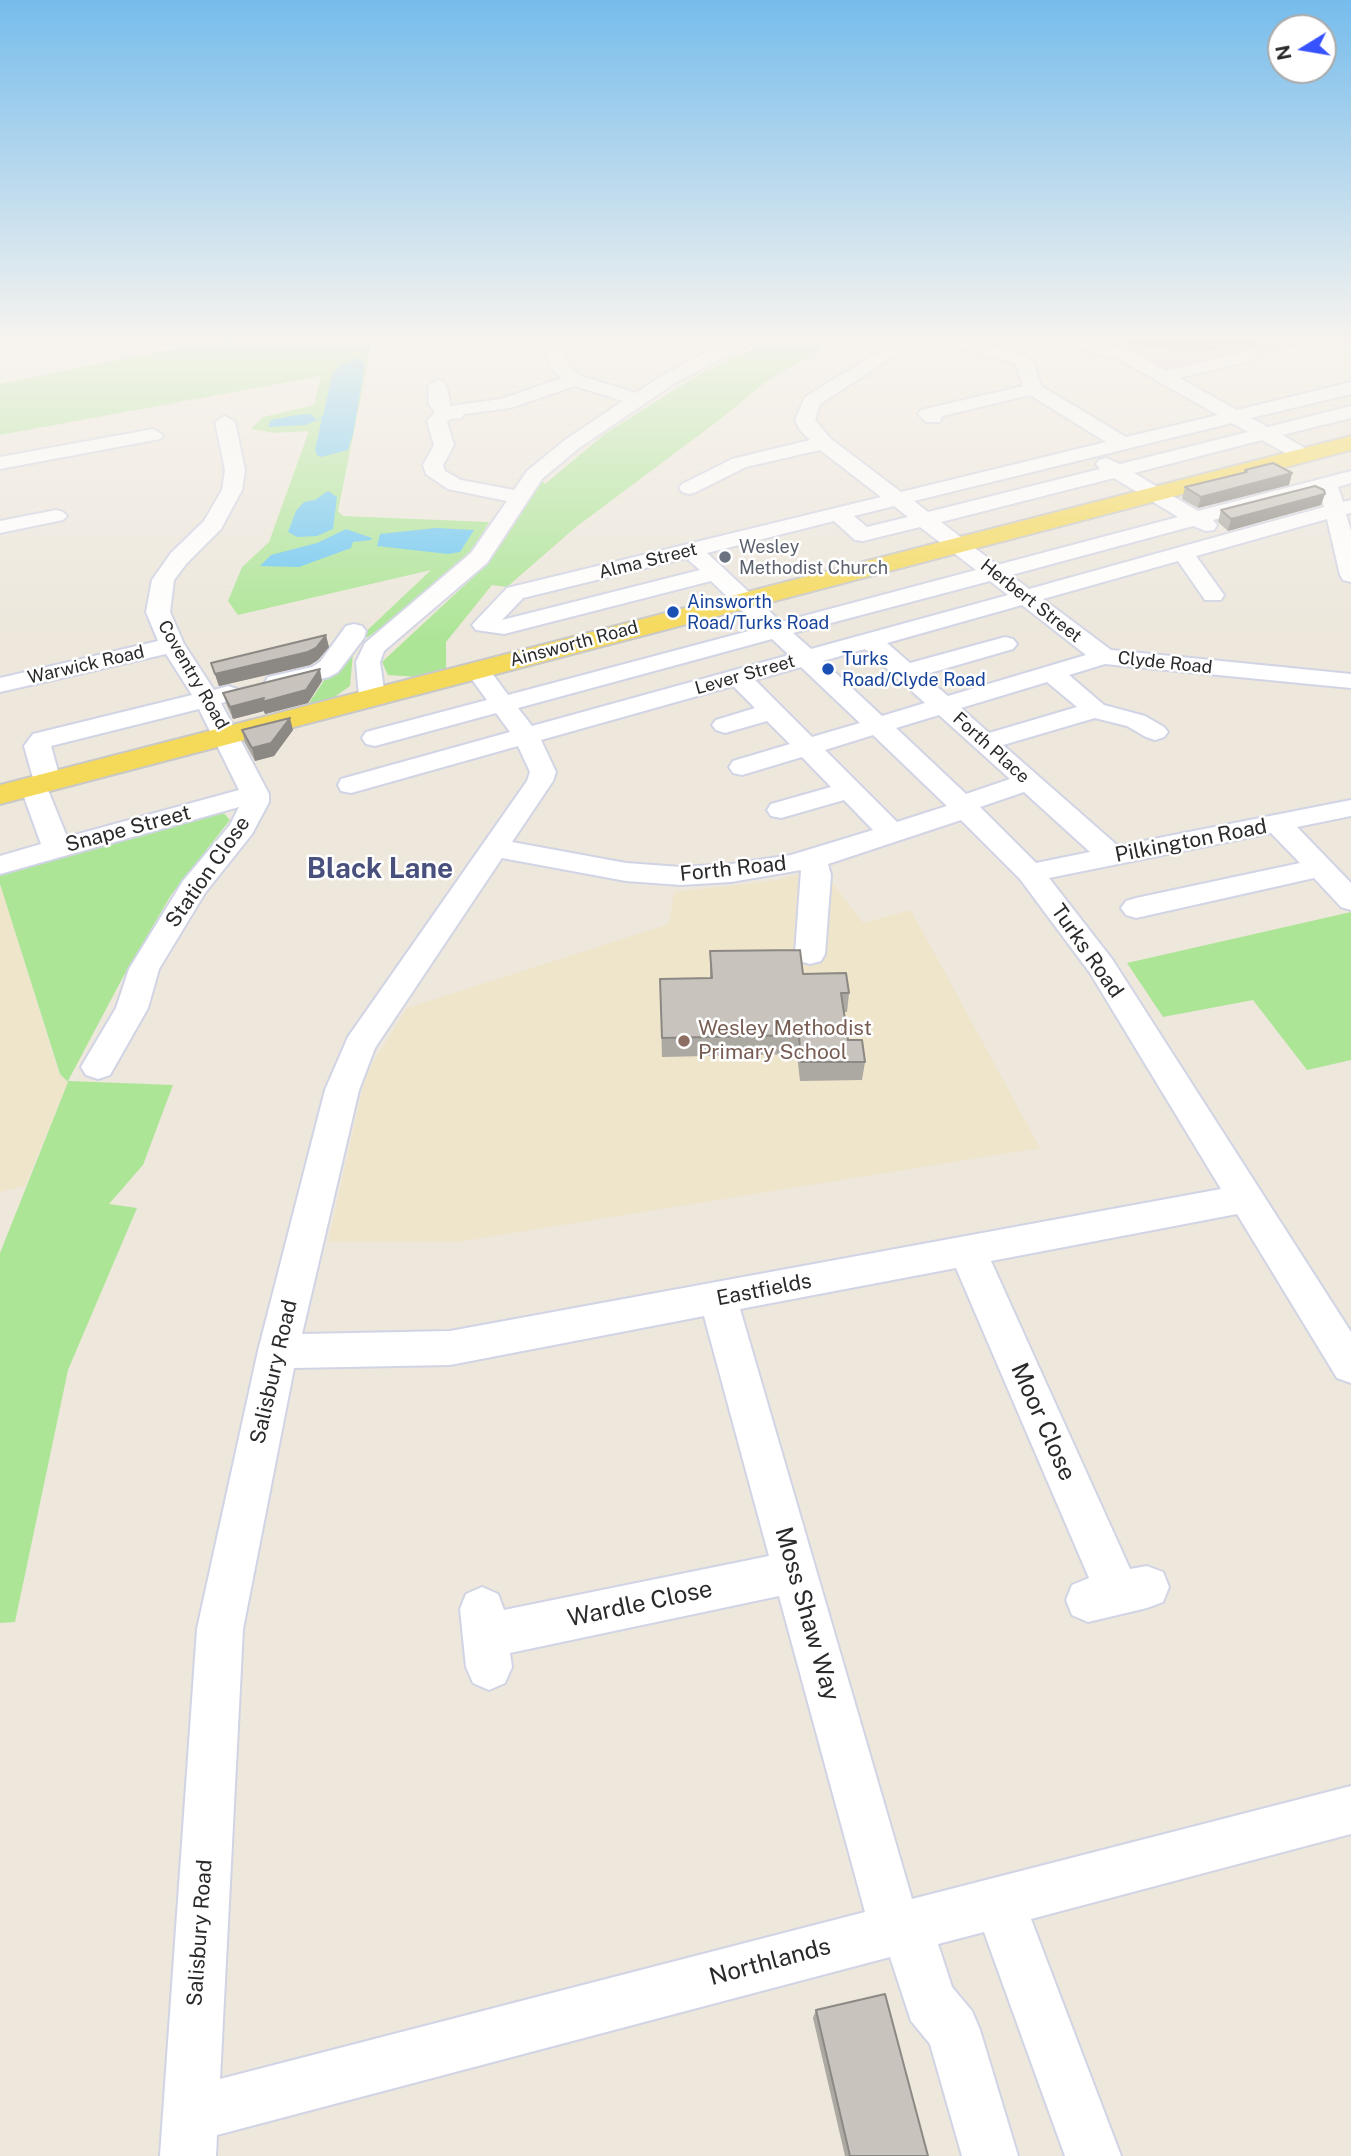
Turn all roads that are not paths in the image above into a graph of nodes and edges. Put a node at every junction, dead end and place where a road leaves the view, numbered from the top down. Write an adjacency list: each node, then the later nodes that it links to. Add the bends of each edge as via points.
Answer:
1 (144, 437): 15 (street)
2 (232, 437): 44 (street, Coventry Road, via 232,490 213,524 170,570 160,592 158,612)
3 (442, 437): 21 (street, via 444,445 433,465 439,478)
4 (583, 437): 21 (street, via 534,475)
5 (818, 437): 10 (street)
6 (1111, 437): 12 (street)
7 (1153, 437): 12 (street, Alma Street)
8 (1253, 437): 16 (street)
9 (1269, 437): 14 (street)
10 (824, 443): 19 (street, via 739,463); 22 (street, Herbert Street)
11 (1351, 443): 14 (main road, Ainsworth Road)
12 (1123, 444): 13 (street, Alma Street)
13 (1088, 453): 16 (street); 22 (street, Alma Street)
14 (1309, 454): 18 (street, via 1322,458); 20 (main road, Ainsworth Road)
15 (0, 463)
16 (1117, 471): 20 (street); 27 (street)
17 (1351, 477): 18 (street)
18 (1328, 483): 23 (street); 26 (street)
19 (688, 488)
20 (1156, 494): 26 (street); 30 (main road, Ainsworth Road)
21 (520, 497): 55 (street, via 479,558 373,648 368,662)
22 (898, 499): 24 (street, Alma Street); 27 (street, Herbert Street)
23 (1343, 508): 29 (street, Lever Street); 35 (street)
24 (838, 514): 27 (street, via 863,535); 31 (street, Alma Street)
25 (56, 516): 28 (street)
26 (1194, 518): 29 (street); 34 (street)
27 (925, 519): 30 (street, Herbert Street)
28 (0, 527)
29 (1229, 540): 32 (street, Lever Street)
30 (959, 545): 34 (street, Herbert Street); 38 (main road, Ainsworth Road)
31 (691, 550): 33 (street, Turks Road); 33 (street, Alma Street, via 515,593 484,625 503,627)
32 (1183, 552): 36 (street); 37 (street, Lever Street)
33 (716, 573): 38 (street, Turks Road)
34 (993, 573): 37 (street, Herbert Street); 40 (street)
35 (1351, 575)
36 (1213, 595)
37 (1023, 597): 39 (street, Lever Street); 45 (street, Herbert Street)
38 (745, 600): 40 (street, Turks Road); 48 (main road, Ainsworth Road)
39 (968, 613): 42 (street, Lever Street); 43 (street)
40 (779, 631): 46 (street, Turks Road); 57 (street)
41 (327, 638): 56 (street, via 354,631 320,672)
42 (869, 640): 46 (street, Lever Street); 50 (street, Forth Place)
43 (1005, 644): 50 (street); 51 (street)
44 (172, 645): 49 (street, Coventry Road); 54 (street, Warwick Road)
45 (1104, 657): 51 (street, Clyde Road); 53 (street, Clyde Road)
46 (807, 658): 52 (street, Lever Street); 62 (street, Turks Road)
47 (218, 664): 49 (street)
48 (477, 670): 55 (main road, Ainsworth Road); 57 (street, Salisbury Road)
49 (191, 671): 56 (street, Coventry Road)
50 (906, 672): 58 (street, Forth Place)
51 (1047, 674): 58 (street, Clyde Road); 59 (street)
52 (738, 677): 60 (street); 65 (street, Lever Street)
53 (1351, 681)
54 (0, 685)
55 (372, 697): 64 (main road, Ainsworth Road)
56 (208, 699): 64 (street, Coventry Road); 71 (street, via 42,740 37,746)
57 (503, 705): 65 (street, Salisbury Road); 66 (street)
58 (944, 705): 62 (street, Clyde Road); 67 (street, Forth Place)
59 (1095, 710): 63 (street); 67 (street)
60 (772, 711): 61 (street); 68 (street)
61 (725, 725)
62 (878, 726): 68 (street, Clyde Road); 76 (street, Turks Road)
63 (1155, 732)
64 (227, 736): 71 (main road, Ainsworth Road); 74 (street, Station Close)
65 (526, 736): 72 (street, Lever Street, via 391,780); 81 (street, Salisbury Road, via 543,772)
66 (375, 738)
67 (985, 742): 70 (street, Forth Place)
68 (807, 747): 69 (street, Clyde Road); 73 (street)
69 (742, 767)
70 (1029, 782): 76 (street, Forth Road); 83 (street, Forth Place)
71 (41, 784): 75 (main road, Ainsworth Road); 82 (street)
72 (351, 785)
73 (849, 790): 78 (street); 80 (street)
74 (255, 794): 82 (street, Snape Street); 91 (street, Station Close, via 242,828 193,888 144,969)
75 (0, 795)
76 (963, 806): 80 (street, Forth Road); 87 (street, Turks Road)
77 (1351, 808): 79 (street, Pilkington Road)
78 (781, 810)
79 (1278, 824): 83 (street, Pilkington Road); 86 (street)
80 (892, 833): 84 (street, Forth Road)
81 (495, 848): 84 (street, Forth Road, via 661,875 732,873); 95 (street, Salisbury Road, via 350,1065)
82 (57, 849): 85 (street, Snape Street)
83 (1112, 856): 87 (street, Pilkington Road)
84 (812, 859): 90 (street, via 817,875)
85 (0, 865)
86 (1320, 868): 88 (street); 89 (street)
87 (1030, 873): 92 (street, Turks Road, via 1101,966)
88 (1351, 900)
89 (1136, 908)
90 (810, 954)
91 (115, 1052)
92 (1247, 1198): 93 (street, Eastfields); 96 (street, Turks Road)
93 (967, 1250): 94 (street, Eastfields); 98 (street, Moor Close)
94 (718, 1299): 95 (street, Eastfields, via 450,1348); 97 (street, Moss Shaw Way)
95 (278, 1351): 103 (street, Salisbury Road, via 220,1629)
96 (1351, 1366)
97 (795, 1572): 99 (street, Wardle Close); 102 (street, Moss Shaw Way)
98 (1118, 1594)
99 (486, 1637)
100 (1351, 1810): 101 (street, Northlands)
101 (999, 1903): 102 (street, Northlands); 105 (street)
102 (901, 1928): 103 (street, Northlands); 104 (street, Moss Shaw Way, via 930,2002 953,2030)
103 (188, 2135)
104 (990, 2156)
105 (1093, 2156)

